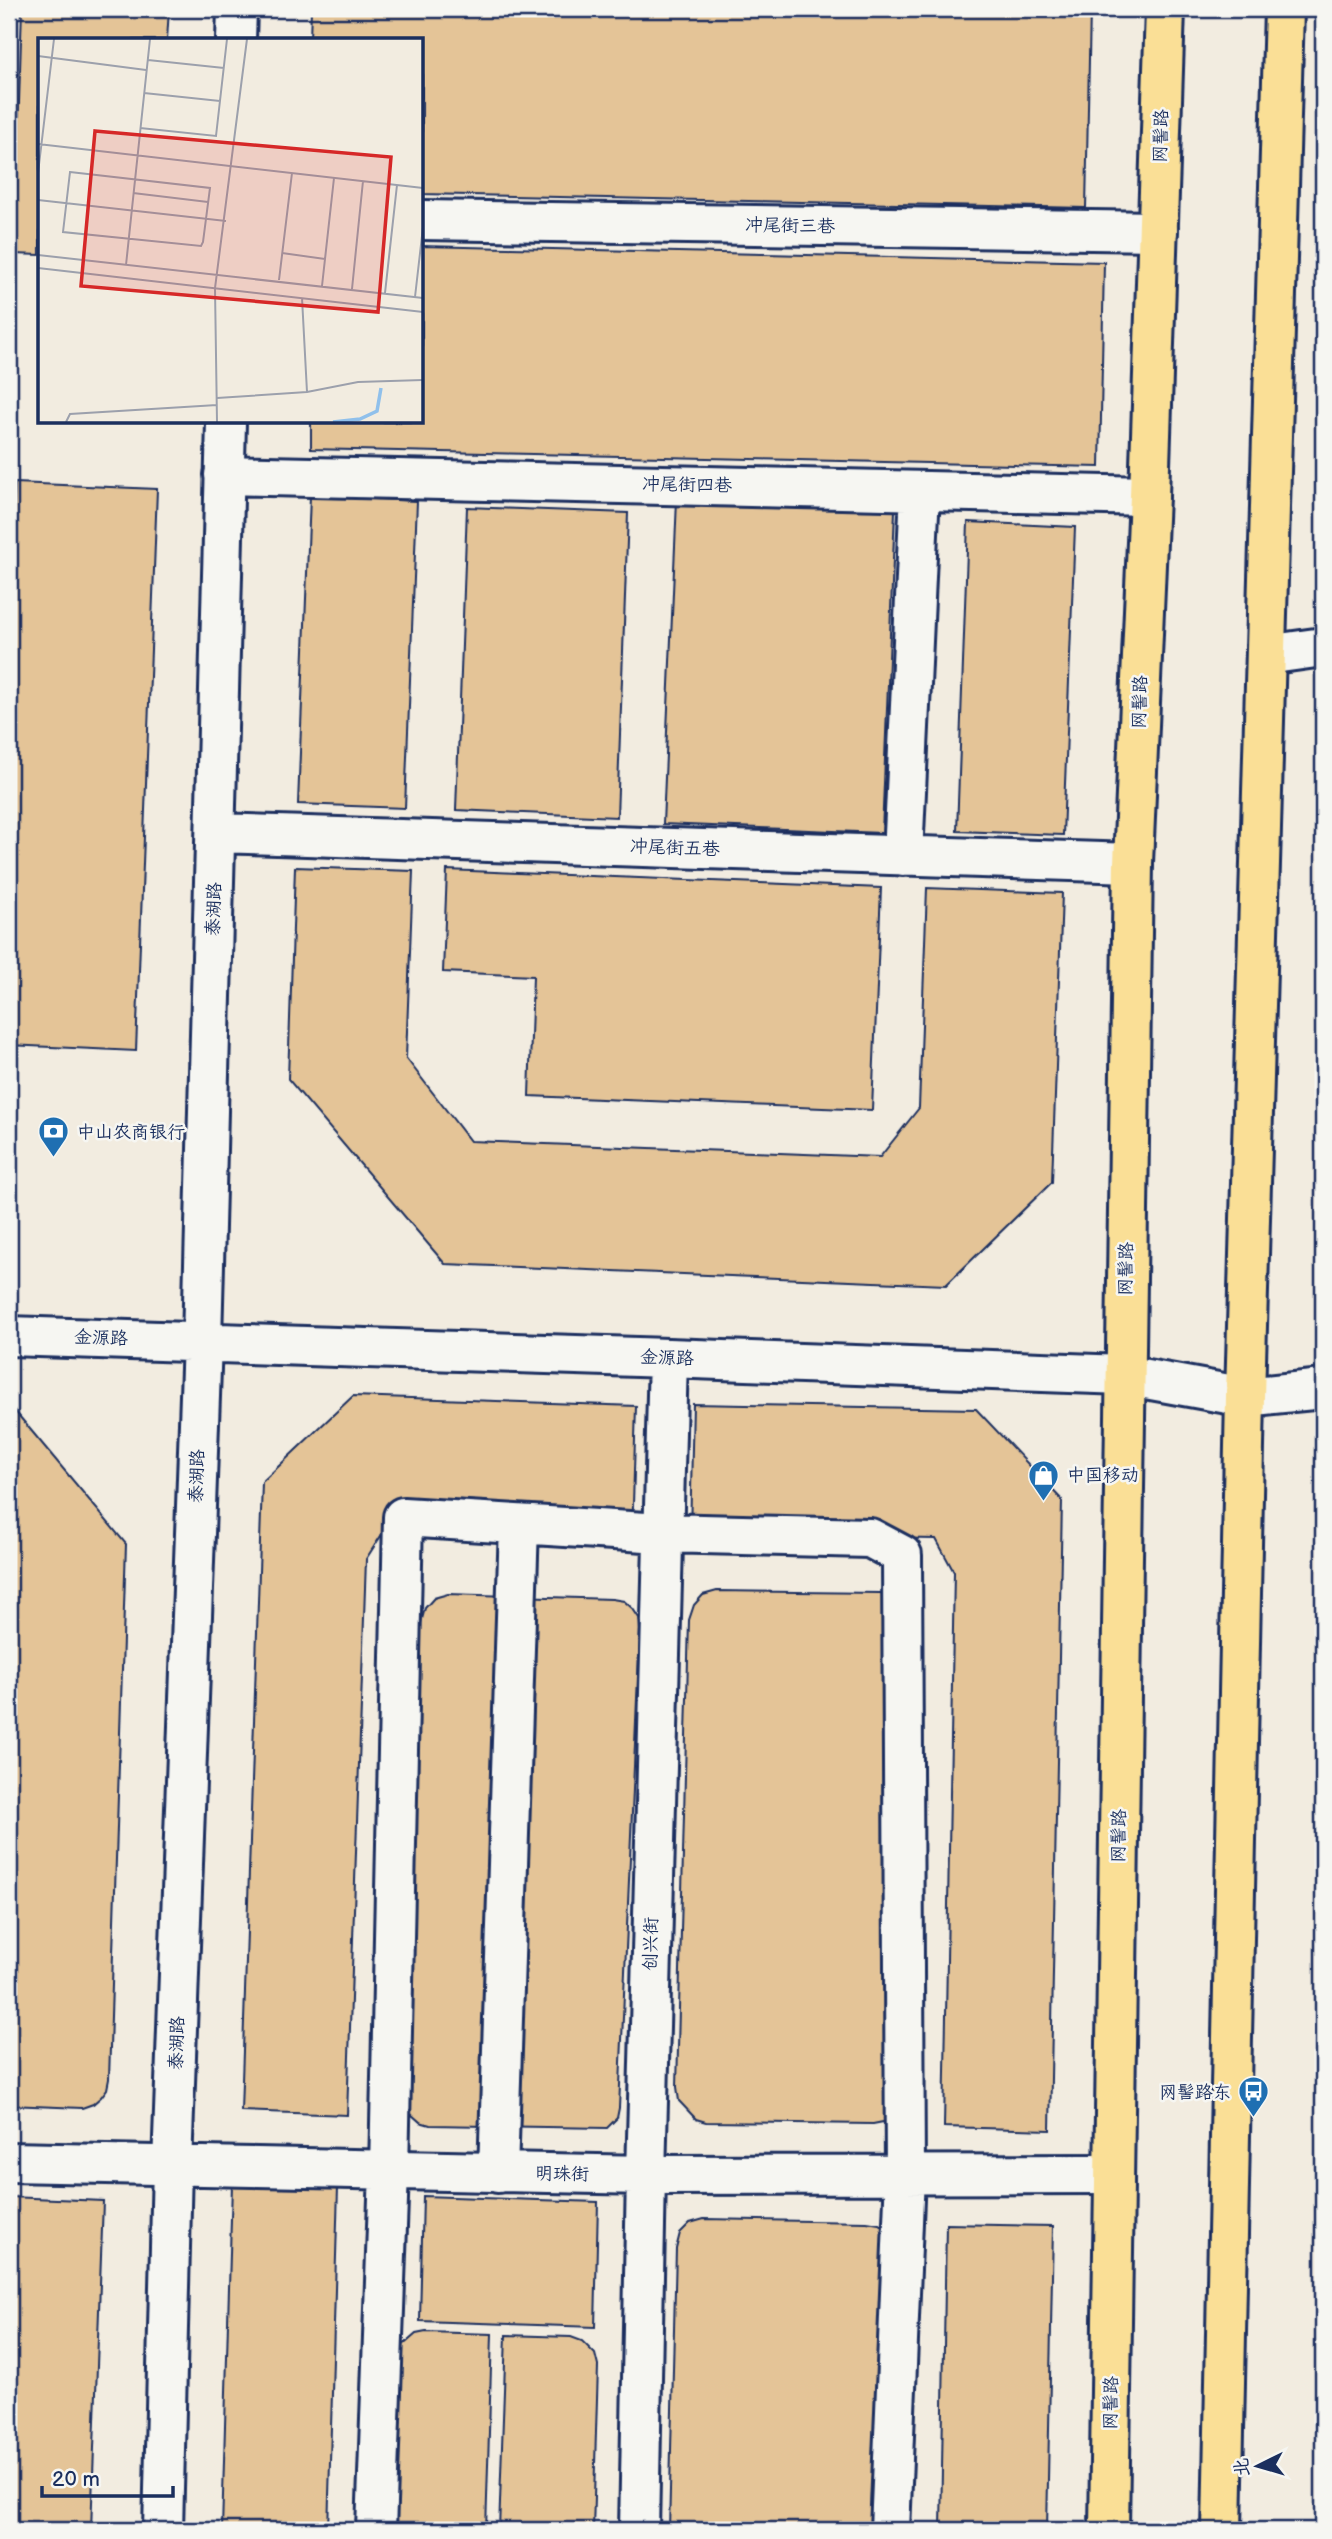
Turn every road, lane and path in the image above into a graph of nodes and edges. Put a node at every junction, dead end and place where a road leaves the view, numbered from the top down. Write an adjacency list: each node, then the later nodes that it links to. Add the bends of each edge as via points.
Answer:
1 (237, 9): 4 (street)
2 (1165, 9): 6 (main road, 网髻路)
3 (1284, 9): 12 (main road)
4 (236, 38)
5 (424, 220): 6 (street, 冲尾街三巷)
6 (1158, 231): 10 (main road, 网髻路)
7 (226, 424): 8 (street, 泰湖路)
8 (225, 475): 9 (street, 冲尾街四巷); 13 (street, 泰湖路)
9 (920, 491): 10 (street, 冲尾街四巷); 14 (street)
10 (1149, 496): 15 (main road, 网髻路)
11 (1323, 646): 12 (street)
12 (1266, 655): 21 (main road)
13 (216, 833): 14 (street, 冲尾街五巷); 17 (street, 泰湖路)
14 (904, 856): 15 (street, 冲尾街五巷)
15 (1133, 863): 19 (main road, 网髻路)
16 (9, 1336): 17 (street, 金源路)
17 (202, 1341): 18 (street, 金源路); 25 (street, 泰湖路)
18 (668, 1357): 19 (street, 金源路); 23 (street, 创兴街)
19 (1124, 1375): 21 (street, 金源路); 28 (main road, 网髻路)
20 (1323, 1389): 21 (street, 金源路)
21 (1245, 1397): 36 (main road)
22 (519, 1525): 23 (street); 26 (street, via 403,1517); 27 (street)
23 (662, 1533): 29 (street, 创兴街); 30 (street, via 870,1538 902,1555)
24 (9, 2162): 25 (street, 明珠街)
25 (172, 2166): 26 (street, 明珠街); 31 (street, 泰湖路)
26 (389, 2171): 27 (street, 明珠街); 32 (street)
27 (498, 2173): 29 (street, 明珠街)
28 (1114, 2174): 30 (street, 明珠街); 35 (main road, 网髻路)
29 (646, 2175): 30 (street, 明珠街); 33 (street, 创兴街)
30 (905, 2175): 34 (street)
31 (163, 2530)
32 (376, 2530)
33 (639, 2530)
34 (890, 2530)
35 (1109, 2530)
36 (1222, 2530)

